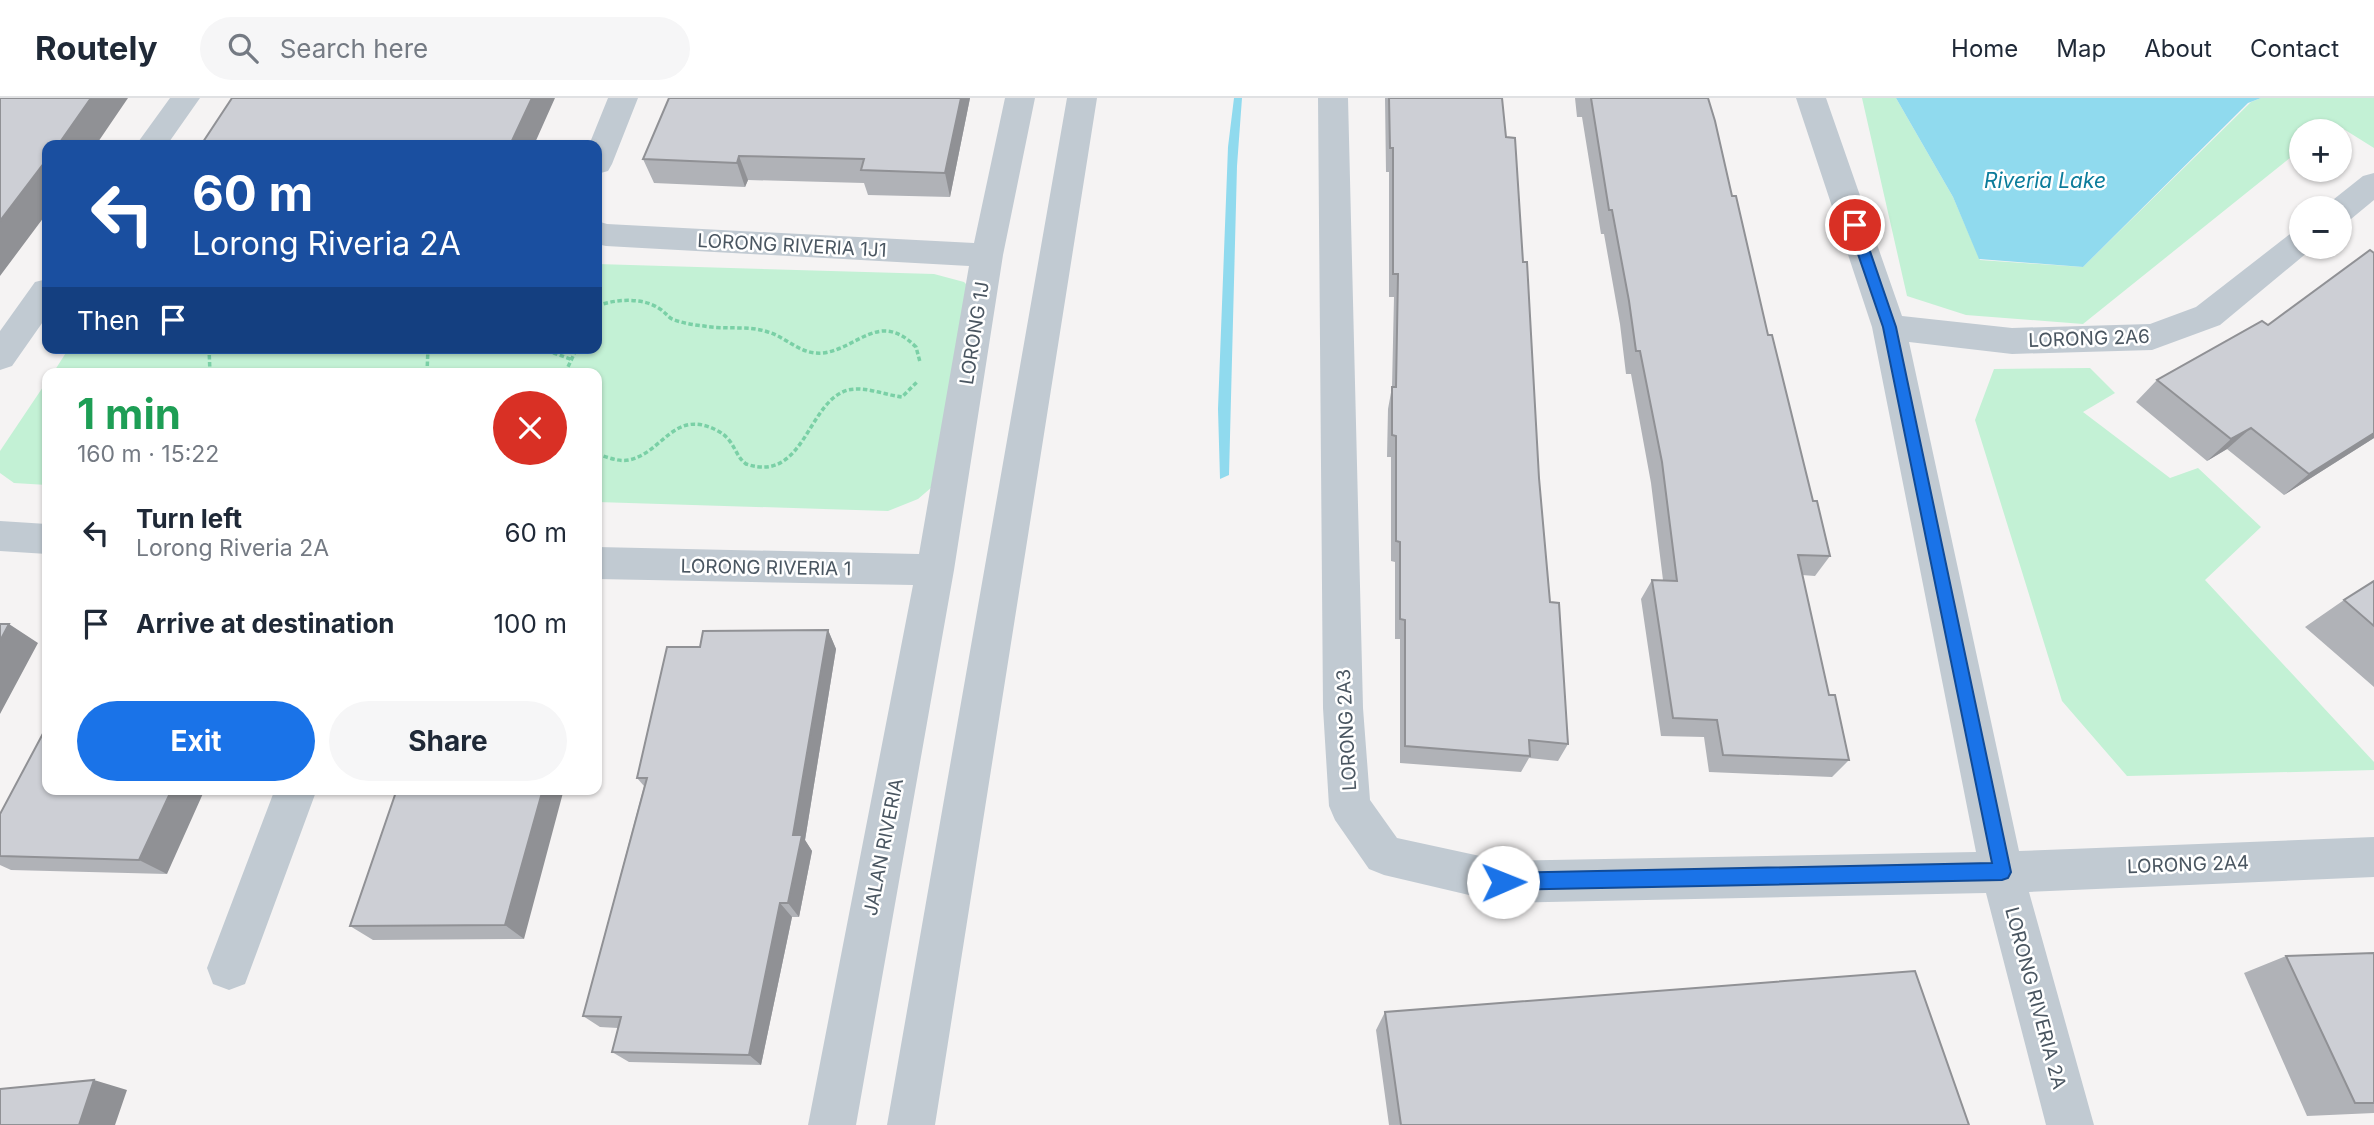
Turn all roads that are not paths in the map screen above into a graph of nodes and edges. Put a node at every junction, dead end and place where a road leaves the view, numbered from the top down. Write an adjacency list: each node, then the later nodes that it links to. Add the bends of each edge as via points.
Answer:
1 (185, 98): 7 (street)
2 (623, 98): 8 (street)
3 (1020, 98): 13 (street, LORONG 1J)
4 (1082, 98): 26 (street)
5 (1333, 98): 23 (street, LORONG 2A3, via 1344,722 1350,806 1384,855 1503,882)
6 (1811, 98): 15 (street, LORONG RIVERIA 2A)
7 (155, 140)
8 (602, 151)
9 (2374, 184): 10 (street)
10 (2352, 201)
11 (602, 234): 13 (street, LORONG RIVERIA 1J1)
12 (2289, 252): 15 (street, LORONG 2A6, via 2208,316 2152,337 2012,341)
13 (987, 255): 20 (street, LORONG 1J)
14 (42, 298): 16 (street)
15 (1889, 327): 23 (street, LORONG RIVERIA 2A)
16 (0, 357)
17 (0, 536): 18 (street)
18 (42, 539)
19 (602, 563): 20 (street, LORONG RIVERIA 1)
20 (935, 570): 25 (street, JALAN RIVERIA)
21 (294, 795): 24 (street)
22 (2374, 857): 23 (street, LORONG 2A4)
23 (2002, 872): 27 (street, LORONG RIVERIA 2A)
24 (229, 968)
25 (832, 1125)
26 (911, 1125)
27 (2070, 1125)

